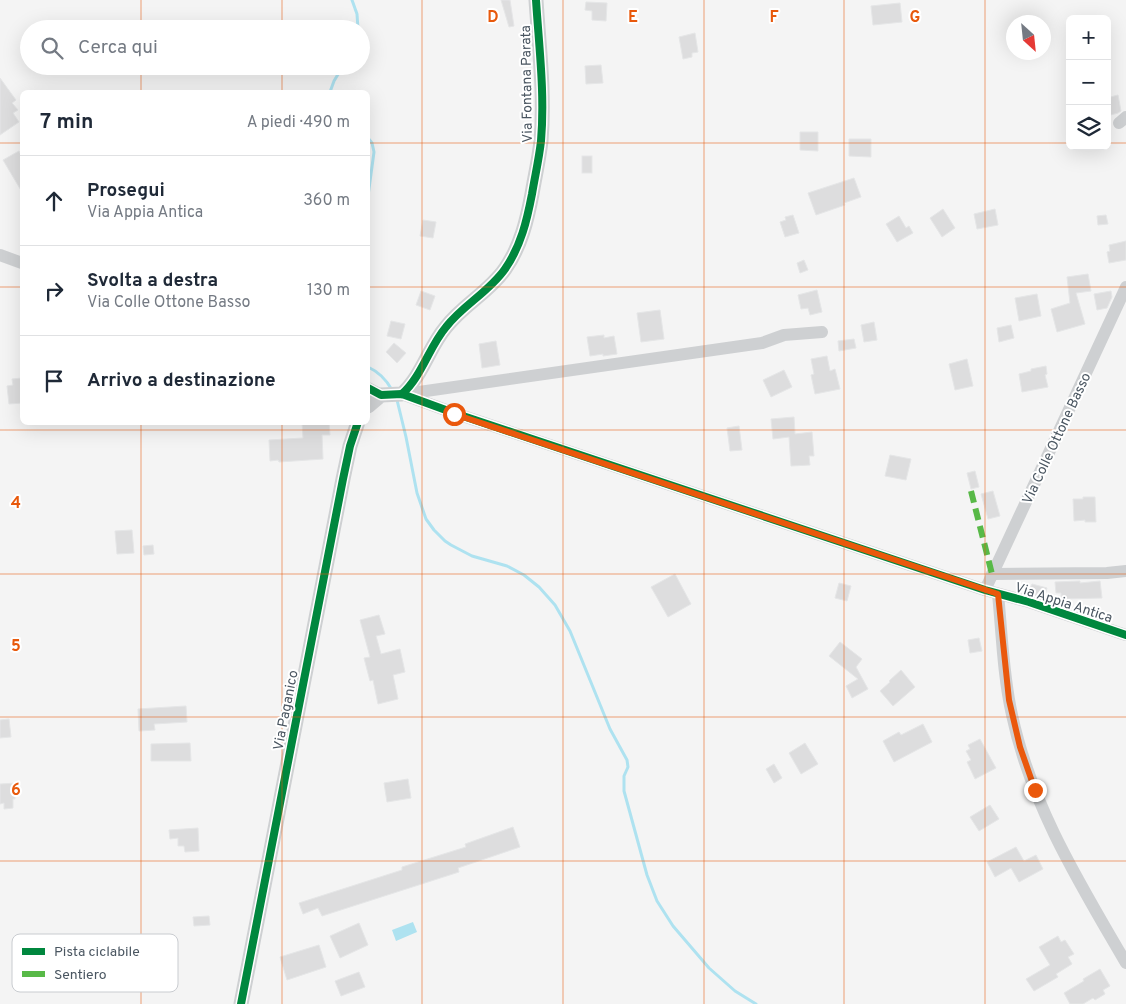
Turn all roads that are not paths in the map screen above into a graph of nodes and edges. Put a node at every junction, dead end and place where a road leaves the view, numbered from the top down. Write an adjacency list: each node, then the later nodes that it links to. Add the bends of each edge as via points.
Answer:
1 (536, 0): 8 (street, Via Fontana Parata, via 541,131 533,190 522,235 505,269 443,330)
2 (0, 255): 3 (street)
3 (20, 262)
4 (1126, 287): 12 (street, Via Colle Ottone Basso)
5 (822, 332): 6 (street, via 784,335 762,343)
6 (440, 389): 8 (street); 9 (street)
7 (374, 392): 8 (street, Via Appia Antica)
8 (402, 394): 9 (street, Via Appia Antica)
9 (438, 408): 13 (street, Via Appia Antica)
10 (357, 425): 17 (street, Via Paganico, via 343,479)
11 (1126, 571): 12 (street)
12 (992, 574): 13 (street, Via Colle Ottone Basso)
13 (985, 590): 14 (street, Via Appia Antica)
14 (998, 594): 15 (street, Via Appia Antica); 16 (street, via 1009,700 1027,770 1058,841)
15 (1126, 635)
16 (1126, 962)
17 (241, 1004)

